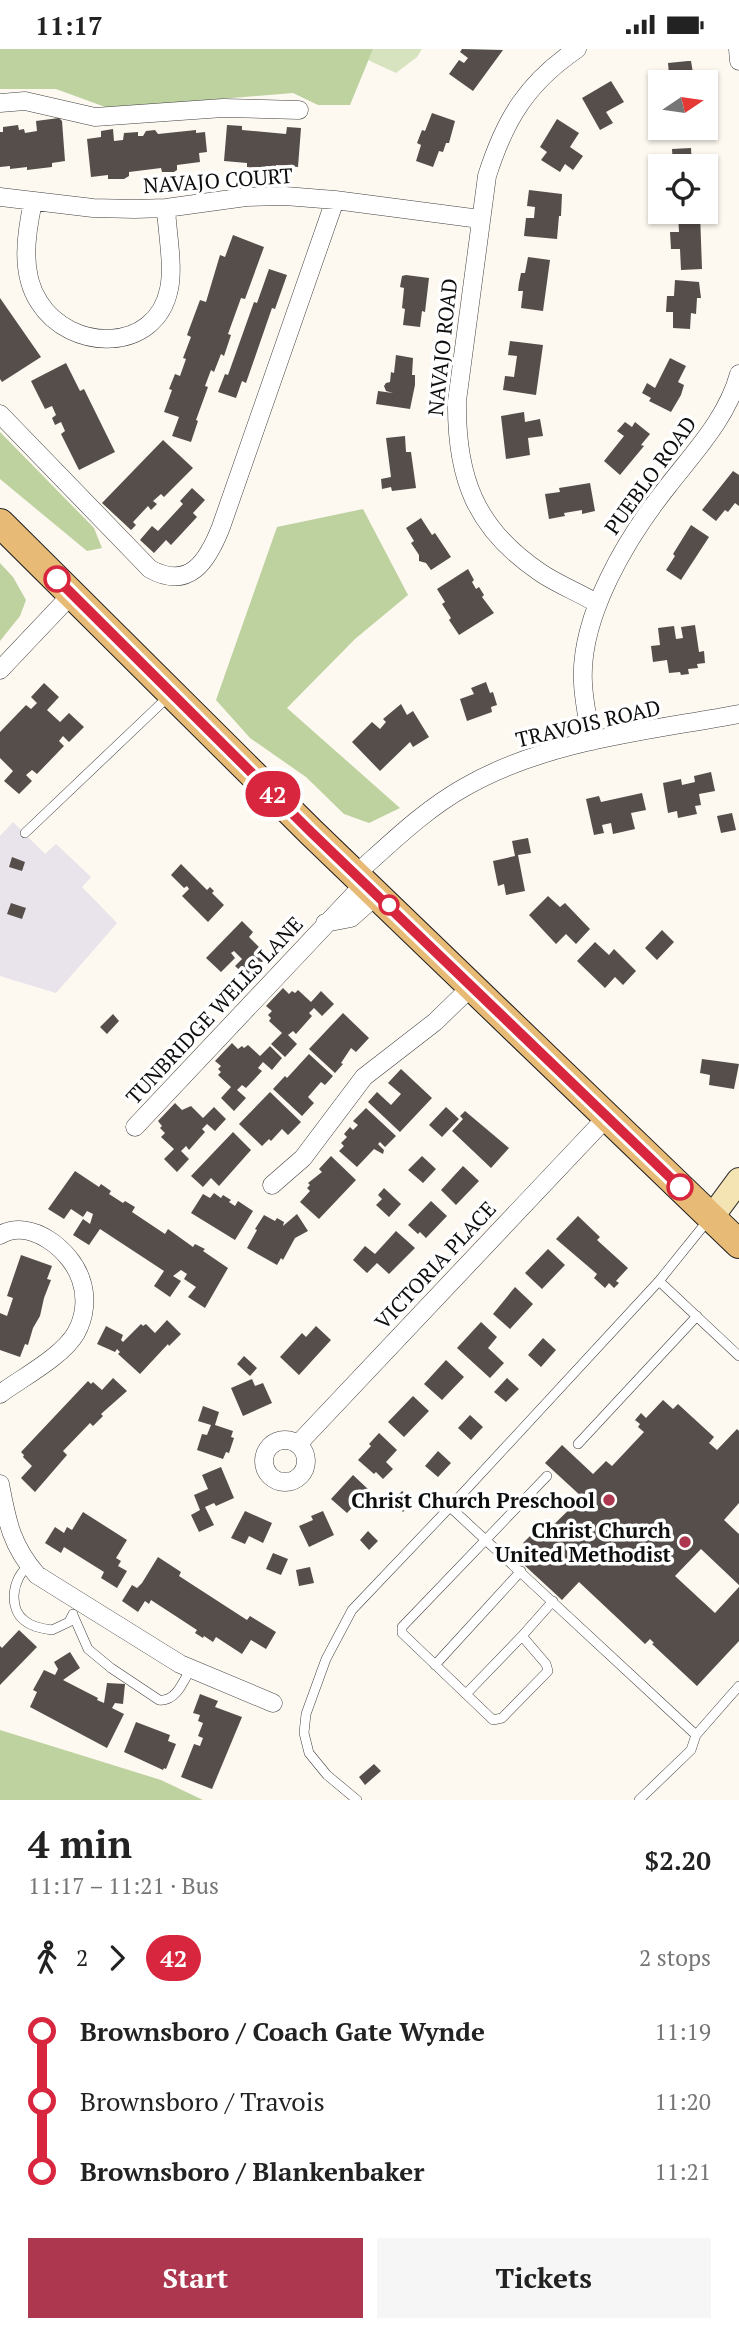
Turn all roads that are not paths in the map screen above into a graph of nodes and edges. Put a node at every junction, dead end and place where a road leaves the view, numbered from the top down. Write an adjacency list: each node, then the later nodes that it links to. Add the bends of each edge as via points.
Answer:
1 (577, 49): 10 (street, NAVAJO ROAD, via 531,87 511,115 486,176)
2 (738, 49): 3 (street)
3 (739, 61)
4 (0, 103): 5 (street, via 25,101 95,117 223,108)
5 (299, 110)
6 (0, 197): 8 (street, NAVAJO COURT)
7 (335, 200): 9 (street, NAVAJO COURT, via 246,197); 10 (street, NAVAJO COURT); 12 (street, via 212,550 189,573 163,576 150,569)
8 (33, 202): 9 (street, NAVAJO COURT); 9 (street, via 26,246 39,302 52,319 79,335 107,340 141,330 167,298)
9 (166, 208)
10 (480, 219): 15 (street, NAVAJO ROAD, via 457,401 460,464 483,517 515,553 541,574)
11 (739, 374): 15 (street, PUEBLO ROAD, via 721,415 637,526)
12 (0, 414)
13 (0, 523): 14 (main road)
14 (72, 594): 16 (street); 17 (main road)
15 (598, 604): 19 (street, via 583,670)
16 (0, 670)
17 (173, 692): 20 (lane); 21 (main road)
18 (739, 714): 19 (street, TRAVOIS ROAD)
19 (592, 741): 21 (street, TRAVOIS ROAD, via 506,766 466,786 420,817)
20 (24, 834)
21 (366, 884): 22 (main road); 24 (street, TUNBRIDGE WELLS LANE, via 351,918 325,923)
22 (471, 988): 23 (main road); 26 (street, via 435,1023 364,1077 303,1158)
23 (606, 1118): 27 (main road); 34 (street, VICTORIA PLACE)
24 (135, 1127)
25 (739, 1180): 27 (street)
26 (272, 1185)
27 (711, 1218): 29 (main road); 30 (lane)
28 (0, 1235): 33 (street, via 30,1231 58,1247 78,1271 85,1297 80,1325 69,1342)
29 (739, 1244)
30 (659, 1281): 31 (lane); 38 (lane)
31 (696, 1316): 32 (lane); 35 (lane)
32 (739, 1356)
33 (0, 1394)
34 (298, 1444)
35 (578, 1444)
36 (547, 1476): 39 (lane)
37 (0, 1483): 40 (street, via 13,1541)
38 (450, 1507): 39 (lane); 51 (lane, via 352,1610 326,1660 306,1714 309,1753)
39 (486, 1540): 41 (lane); 45 (lane, via 402,1627 402,1633)
40 (29, 1566): 43 (street); 43 (lane, via 18,1579 14,1597 23,1621 52,1630 69,1622)
41 (521, 1571): 42 (lane); 45 (lane)
42 (553, 1601): 44 (lane); 50 (lane)
43 (76, 1609): 46 (street); 46 (lane, via 88,1649 159,1700 173,1698)
44 (522, 1636): 48 (lane); 48 (lane, via 548,1671 502,1717 493,1720)
45 (435, 1665): 48 (lane)
46 (191, 1668): 49 (street)
47 (739, 1686): 50 (lane)
48 (466, 1694)
49 (274, 1703)
50 (696, 1735): 52 (lane, via 691,1750)
51 (357, 1800)
52 (639, 1800)

